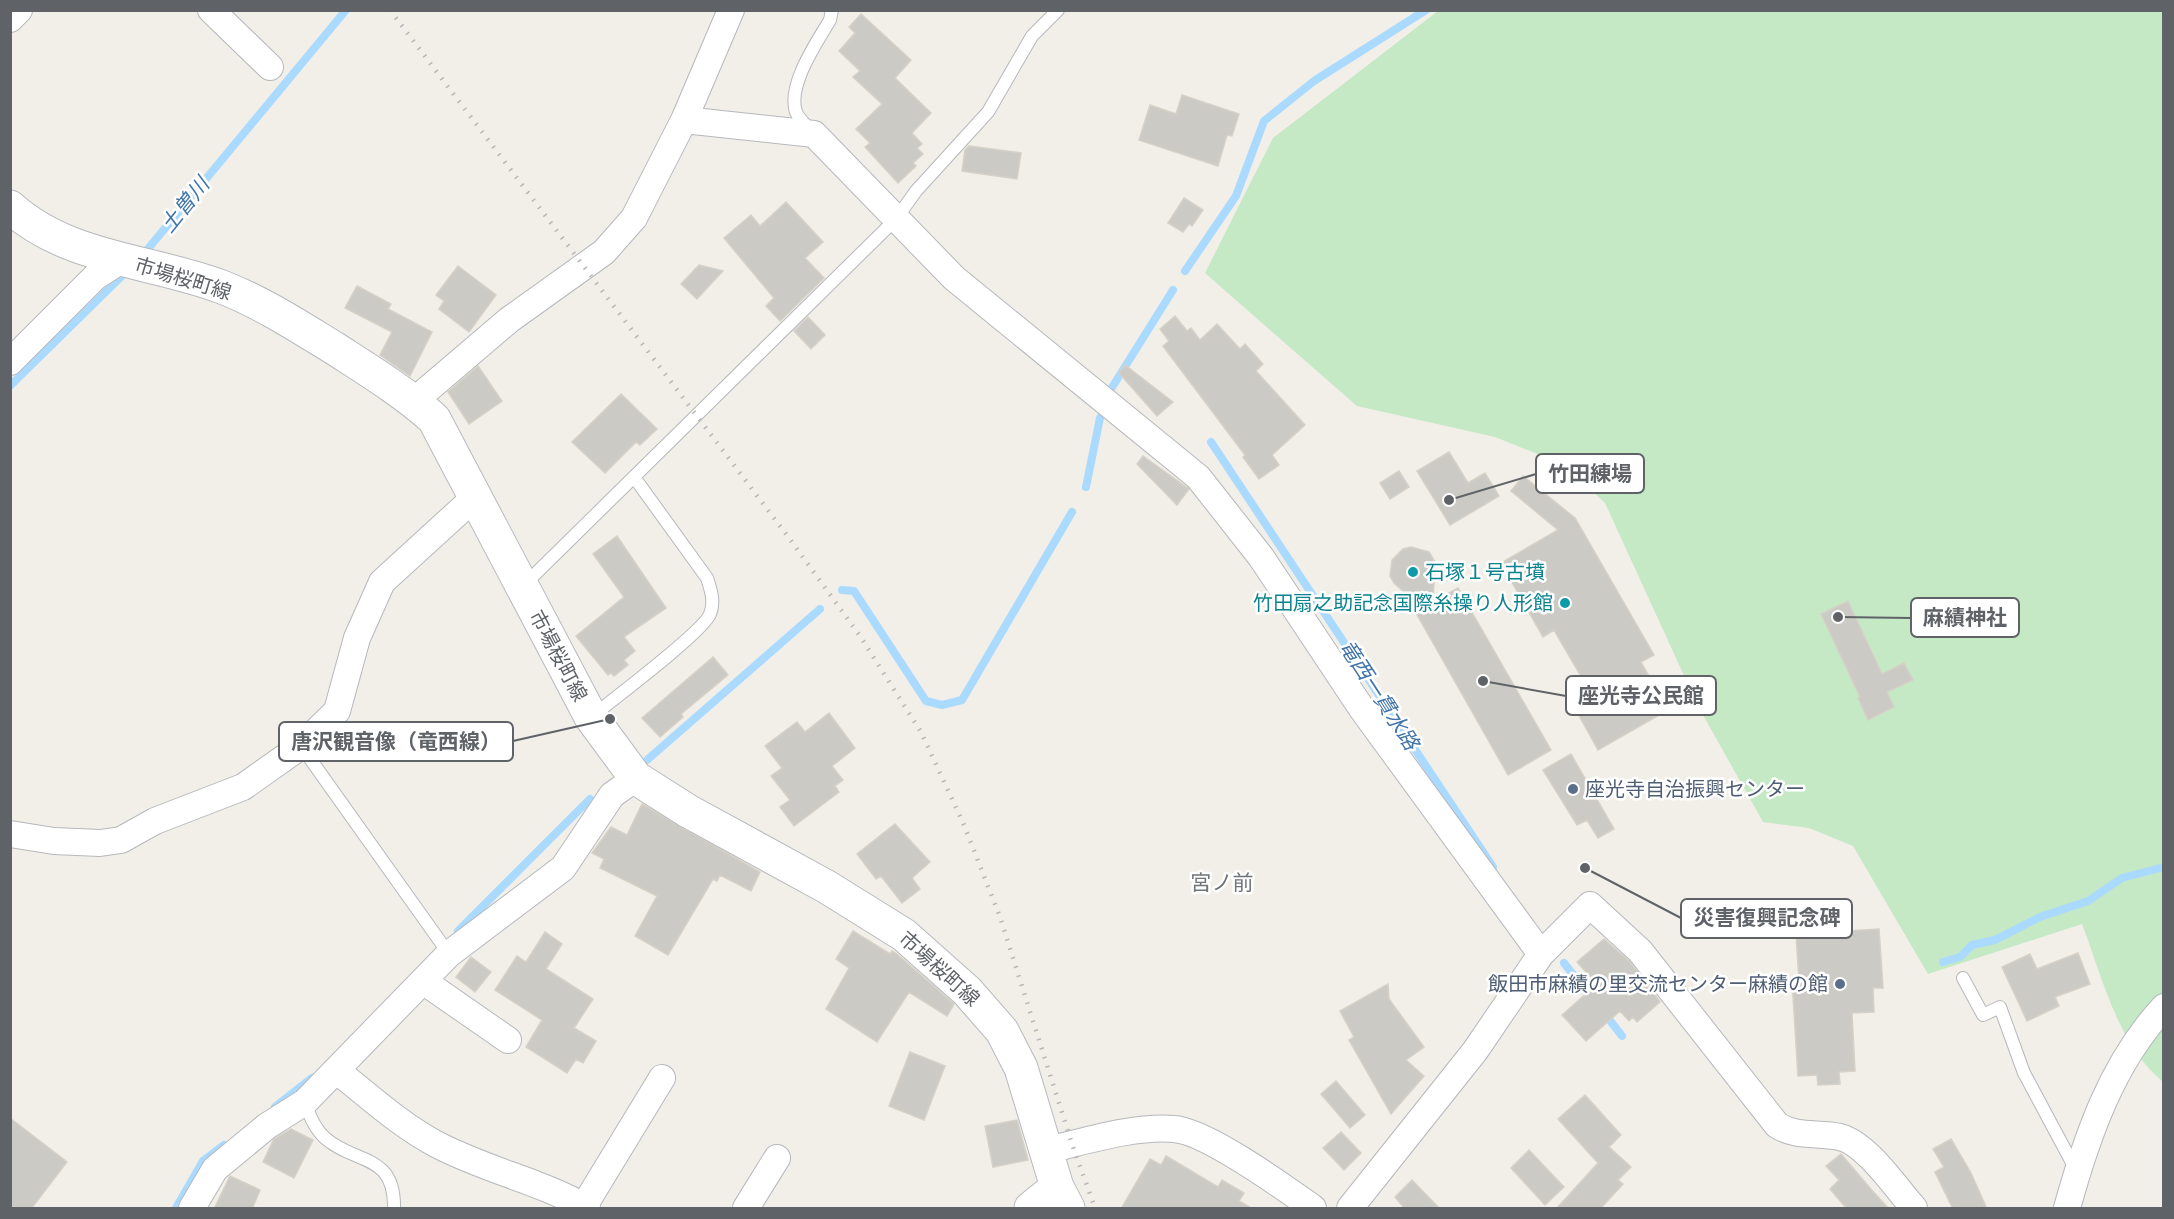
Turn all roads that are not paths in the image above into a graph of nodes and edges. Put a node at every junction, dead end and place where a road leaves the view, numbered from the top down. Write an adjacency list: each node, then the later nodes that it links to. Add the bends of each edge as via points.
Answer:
1 (19, 10): 6 (street)
2 (211, 10): 7 (street)
3 (731, 10): 8 (street)
4 (832, 10): 9 (lane, via 801,73 797,90 796,112)
5 (1058, 10): 11 (lane, via 1032,36 988,112 916,191)
6 (10, 19)
7 (270, 67)
8 (684, 120): 9 (street); 14 (street, via 634,218 604,252 509,320)
9 (814, 134): 11 (street)
10 (10, 207): 12 (main road, 市場桜町線, via 63,241)
11 (896, 219): 15 (lane); 23 (street, via 954,278 1198,477 1261,557 1362,709)
12 (120, 261): 13 (street, via 95,278); 14 (main road, 市場桜町線, via 154,266 222,287 290,321)
13 (10, 362)
14 (414, 400): 16 (main road, 市場桜町線, via 434,419)
15 (634, 477): 17 (lane); 18 (lane, via 707,578 712,596 710,615 692,635)
16 (474, 498): 17 (main road, 市場桜町線); 19 (street, via 382,582 357,638 337,711)
17 (521, 588): 18 (main road, 市場桜町線)
18 (591, 717): 20 (main road, 市場桜町線)
19 (301, 746): 21 (street, via 243,787 155,821 121,840 54,841); 22 (lane)
20 (636, 778): 22 (street, via 612,795 563,868); 31 (main road, 市場桜町線, via 904,935 967,991 1002,1031 1021,1068)
21 (10, 834)
22 (449, 954): 25 (street)
23 (1541, 954): 41 (street, via 1475,1051); 42 (street, via 1590,905 1640,951 1776,1125 1790,1134 1840,1137 1855,1143)
24 (1963, 978): 33 (lane, via 1983,1015 2000,1007 2024,1073)
25 (423, 981): 27 (street); 28 (street)
26 (2163, 1006): 33 (street, via 2121,1065)
27 (508, 1040)
28 (337, 1071): 30 (street); 35 (street, via 435,1144)
29 (662, 1078): 35 (street)
30 (305, 1102): 36 (street, via 267,1126 215,1169); 37 (lane, via 310,1119 327,1140 375,1164 388,1176)
31 (1047, 1150): 34 (main road, 市場桜町線); 40 (street, via 1127,1132 1175,1129 1252,1167)
32 (777, 1158): 38 (street)
33 (2078, 1171): 43 (street)
34 (1063, 1198): 39 (main road)
35 (586, 1207)
36 (192, 1209)
37 (394, 1209)
38 (746, 1209)
39 (1031, 1209)
40 (1313, 1209)
41 (1350, 1209)
42 (1914, 1209)
43 (2067, 1209)

